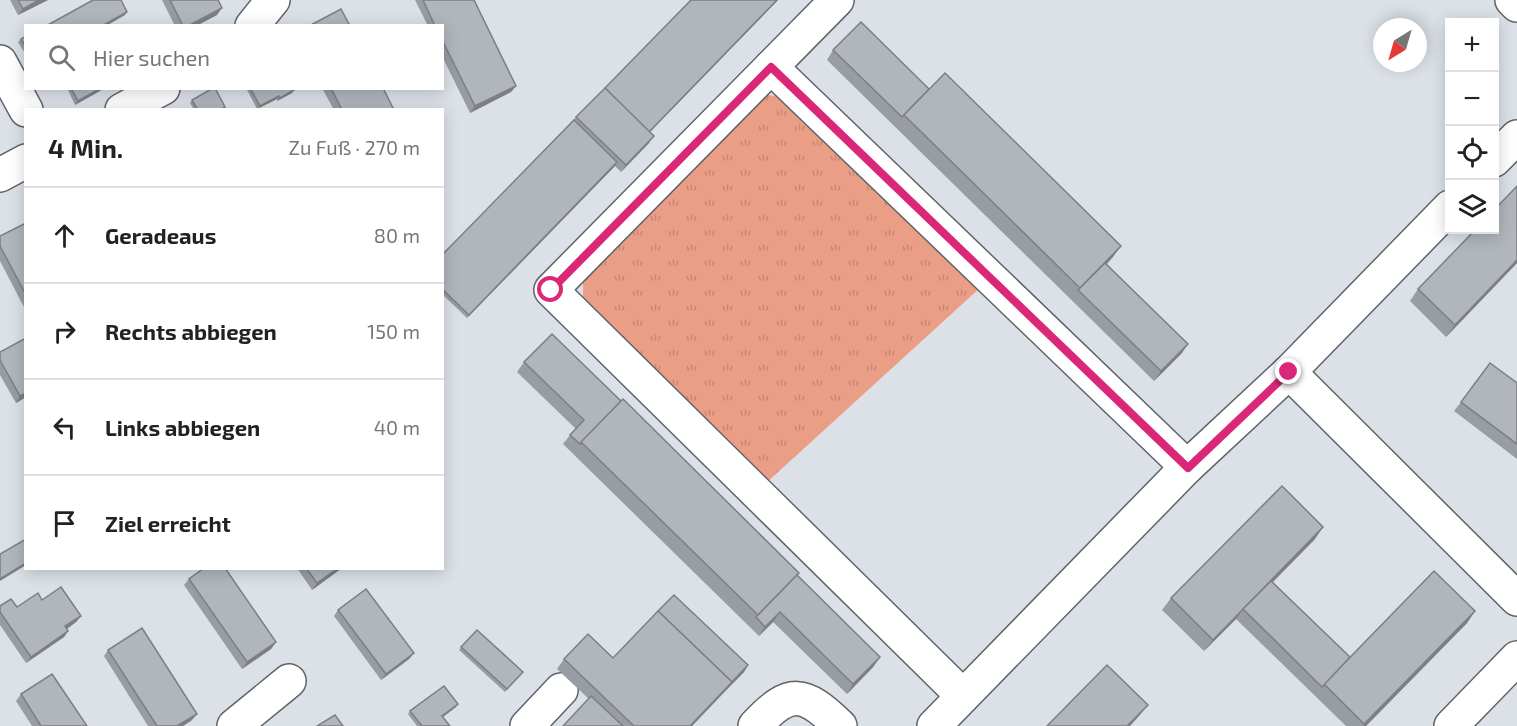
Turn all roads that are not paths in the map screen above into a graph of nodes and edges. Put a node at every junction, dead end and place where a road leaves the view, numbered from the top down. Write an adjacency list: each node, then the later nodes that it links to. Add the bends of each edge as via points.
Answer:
1 (273, 0): 5 (street)
2 (837, 0): 7 (street)
3 (1512, 0): 4 (street)
4 (1517, 5)
5 (254, 24)
6 (0, 62): 9 (street)
7 (771, 67): 17 (street); 22 (street, via 551,290)
8 (159, 90): 10 (street)
9 (25, 108)
10 (126, 108)
11 (1517, 137): 12 (street)
12 (1499, 155)
13 (24, 161): 14 (street)
14 (0, 175)
15 (1445, 211): 16 (street)
16 (1289, 372): 17 (street); 18 (street)
17 (1188, 468): 22 (street)
18 (1517, 599)
19 (1517, 658): 28 (street)
20 (289, 681): 23 (street)
21 (561, 690): 24 (street)
22 (963, 696): 27 (street)
23 (234, 726)
24 (527, 726)
25 (755, 726): 26 (street, via 786,698 804,698)
26 (840, 726)
27 (934, 726)
28 (1451, 726)

